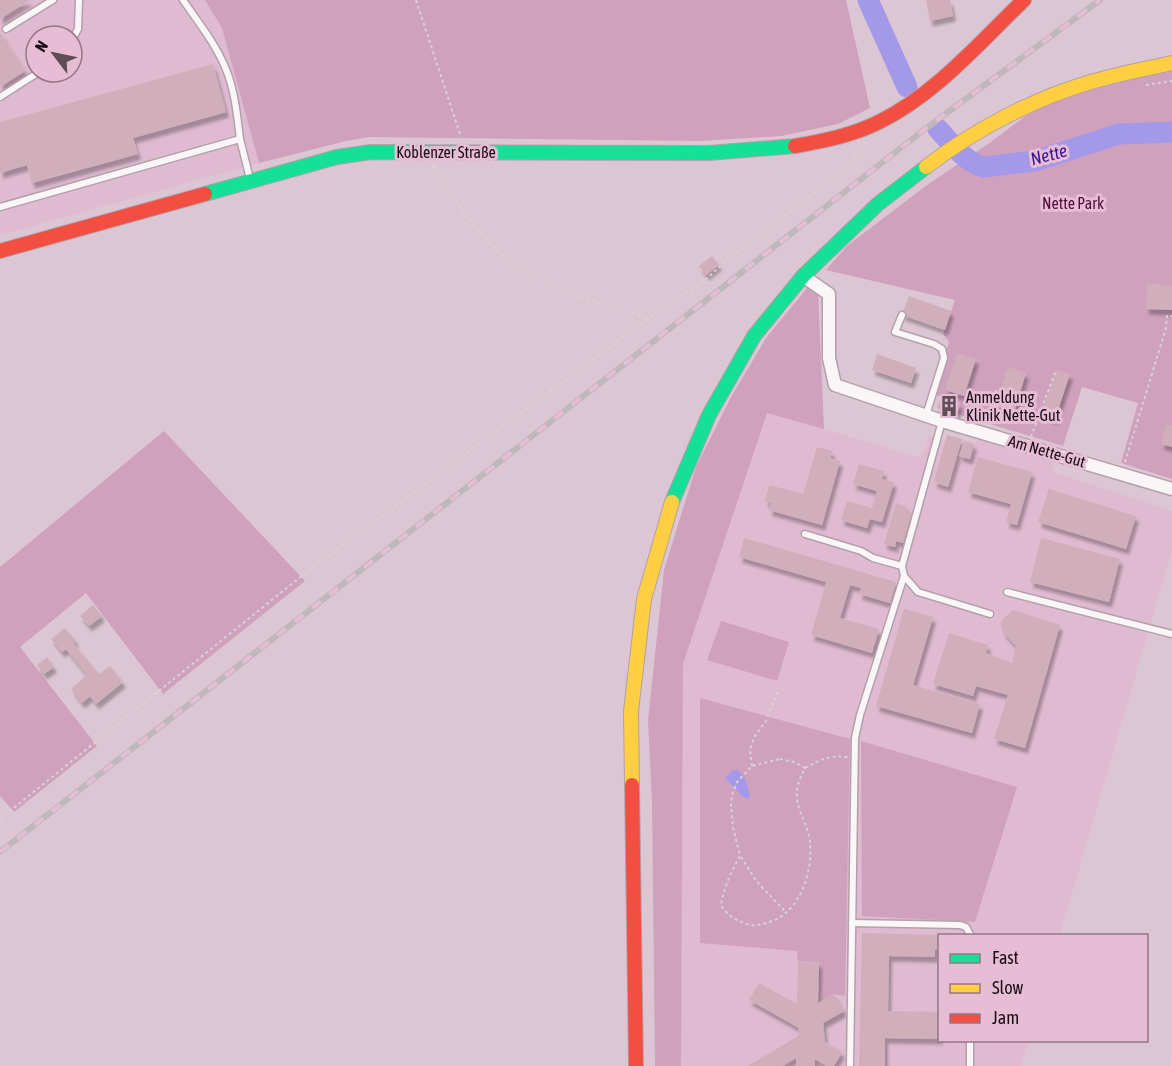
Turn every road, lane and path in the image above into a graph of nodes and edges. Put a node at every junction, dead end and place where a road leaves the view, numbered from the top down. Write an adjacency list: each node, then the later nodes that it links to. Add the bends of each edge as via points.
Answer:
1 (53, 0): 7 (lane)
2 (79, 0): 6 (lane)
3 (183, 0): 13 (lane, via 226,68 234,92)
4 (416, 0): 15 (path)
5 (1024, 0): 15 (main road, Koblenzer Straße, via 941,78 898,111 855,132 823,141 699,154)
6 (78, 24)
7 (6, 29)
8 (1168, 62): 20 (main road, via 1062,92 965,140 878,204)
9 (1172, 81): 11 (path)
10 (24, 82): 12 (lane)
11 (1144, 86)
12 (0, 97)
13 (240, 139): 17 (lane); 18 (lane)
14 (860, 144): 23 (path, via 870,139 844,171 704,281)
15 (466, 152): 17 (main road, Koblenzer Straße, via 371,152 337,157)
16 (433, 162): 23 (path, via 435,173 479,231 518,267 558,288)
17 (250, 181): 19 (main road, Koblenzer Straße)
18 (0, 207)
19 (0, 251)
20 (803, 276): 26 (street, Am Nette-Gut, via 829,294 829,358 835,385); 49 (main road, via 754,336 710,415 670,507 644,600 631,711)
21 (902, 315): 26 (lane, via 895,333 942,349 944,358)
22 (1172, 316): 30 (path, via 1167,316)
23 (649, 318): 42 (path, via 304,574)
24 (1056, 370): 29 (path)
25 (996, 390): 28 (path)
26 (926, 415): 27 (street, Am Nette-Gut)
27 (942, 421): 28 (street, Am Nette-Gut); 33 (lane)
28 (982, 432): 29 (street, Am Nette-Gut)
29 (1028, 446): 30 (street, Am Nette-Gut)
30 (1122, 474): 31 (street, Am Nette-Gut)
31 (1172, 489)
32 (805, 534): 33 (lane)
33 (902, 566): 34 (lane)
34 (903, 576): 36 (lane, via 918,592); 39 (lane, via 860,715)
35 (1007, 592): 37 (lane)
36 (990, 614)
37 (1172, 634)
38 (778, 691): 40 (path, via 773,708 754,737 750,750)
39 (854, 757): 41 (path, via 822,758); 45 (lane)
40 (752, 766): 41 (path, via 780,759); 43 (path, via 737,782 732,795 733,826)
41 (806, 768): 44 (path, via 798,784 797,800 812,859 802,891)
42 (0, 819)
43 (740, 856): 44 (path, via 757,882); 44 (path, via 723,894 723,909 737,920 756,926 776,920)
44 (786, 912)
45 (852, 923): 46 (lane, via 960,925); 50 (lane)
46 (970, 934)
47 (970, 1042): 51 (lane)
48 (1172, 1054): 52 (path)
49 (636, 1066)
50 (850, 1066)
51 (970, 1066)
52 (1171, 1066)

